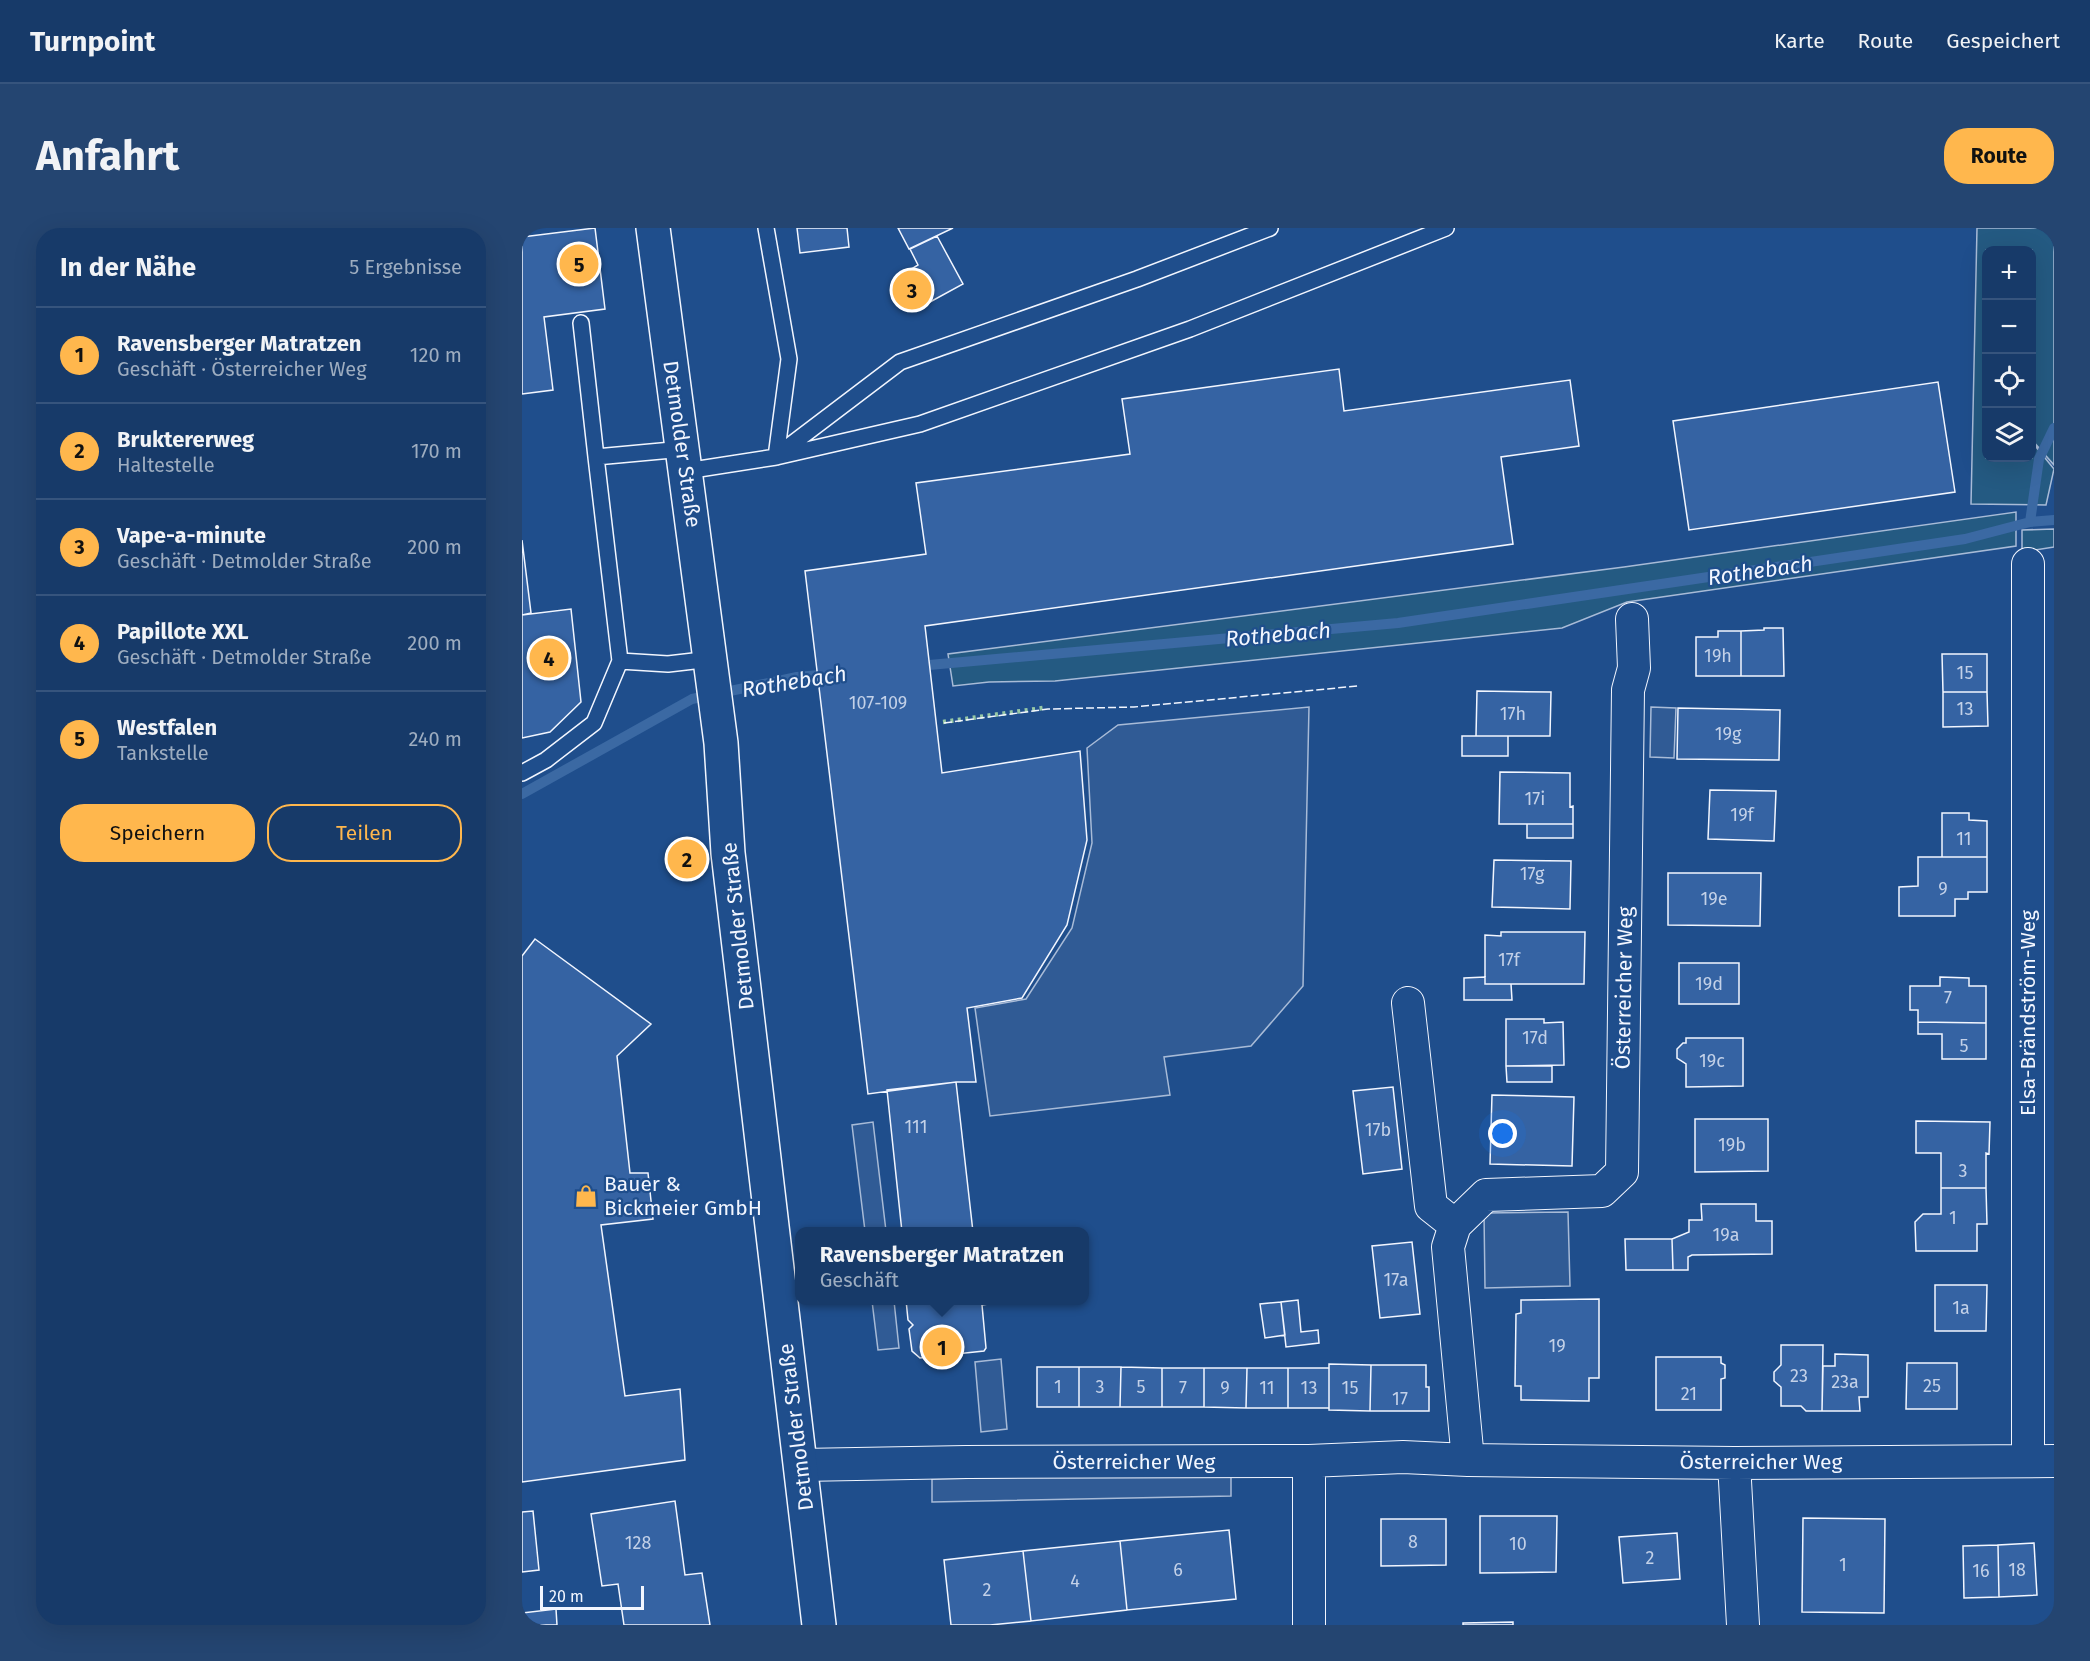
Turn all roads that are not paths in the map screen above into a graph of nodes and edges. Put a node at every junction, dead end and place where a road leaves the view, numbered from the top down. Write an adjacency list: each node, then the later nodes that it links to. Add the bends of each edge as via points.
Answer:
1 (653, 228): 8 (main road, Detmolder Straße)
2 (766, 228): 7 (lane, via 789,359)
3 (1270, 228): 7 (lane, via 900,362)
4 (1446, 228): 7 (lane, via 1190,329 920,424)
5 (581, 323): 6 (lane)
6 (596, 456): 8 (lane); 11 (lane)
7 (776, 457): 8 (lane)
8 (684, 460): 12 (main road, Detmolder Straße)
9 (2028, 564): 18 (street, Elsa-Brändström-Weg)
10 (1632, 619): 15 (street, Österreicher Weg, via 1622,1172 1602,1191 1486,1195)
11 (621, 661): 12 (lane, via 668,664); 13 (lane, via 594,723 546,760)
12 (714, 683): 20 (main road, Detmolder Straße, via 728,853)
13 (522, 773)
14 (1408, 1003): 15 (street, via 1431,1206)
15 (1455, 1225): 16 (street, via 1448,1247)
16 (1468, 1460): 17 (street, Österreicher Weg, via 1403,1457); 19 (street, Österreicher Weg)
17 (1309, 1461): 20 (street, Österreicher Weg); 22 (street)
18 (2041, 1461): 19 (street, Österreicher Weg)
19 (1734, 1463): 23 (street)
20 (801, 1465): 21 (main road, Detmolder Straße)
21 (819, 1625)
22 (1309, 1625)
23 (1743, 1625)

